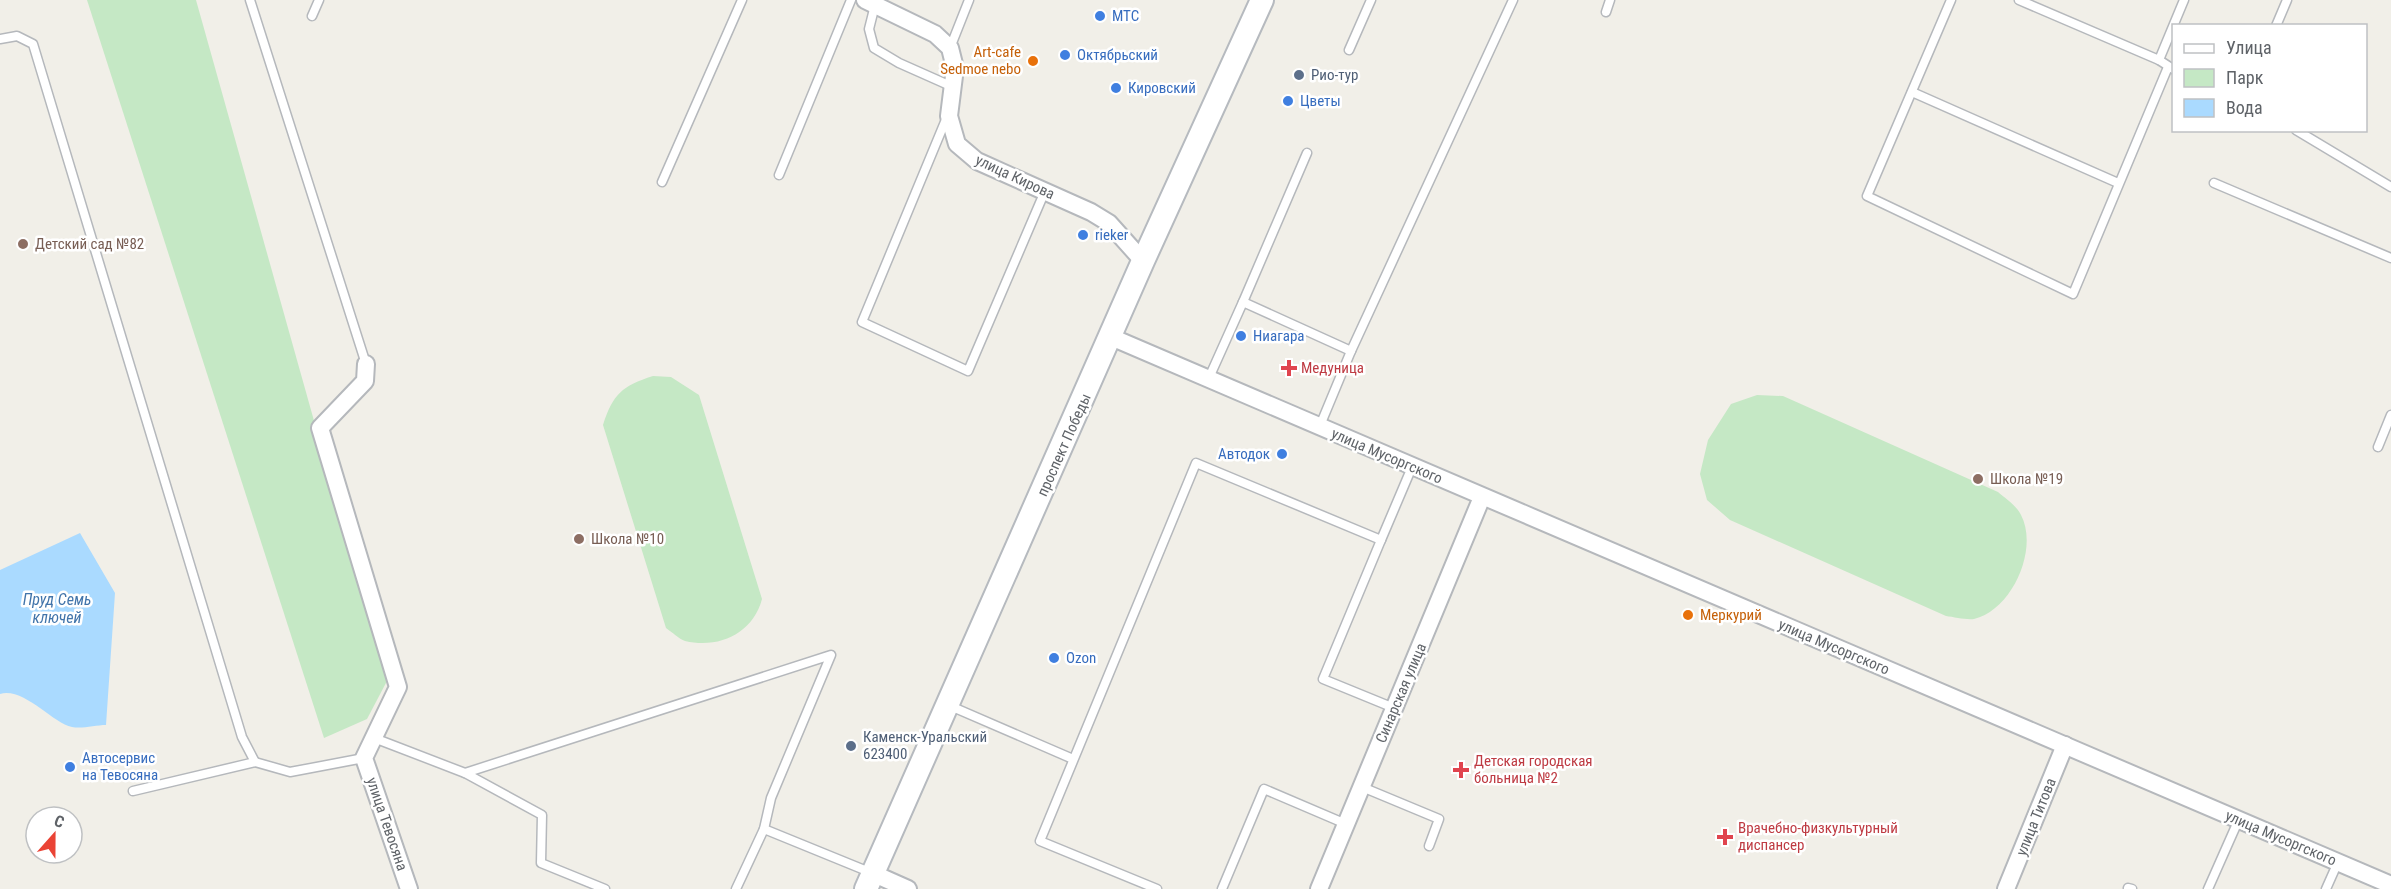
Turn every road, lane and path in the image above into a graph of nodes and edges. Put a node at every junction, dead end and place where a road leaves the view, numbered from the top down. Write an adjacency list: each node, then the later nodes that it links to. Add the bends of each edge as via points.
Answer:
1 (250, 0): 41 (lane)
2 (319, 0): 16 (lane)
3 (742, 0): 31 (lane)
4 (851, 0): 30 (lane)
5 (969, 0): 21 (lane)
6 (1262, 0): 37 (main road, проспект Победы)
7 (1371, 0): 22 (lane)
8 (1513, 0): 40 (lane)
9 (1610, 0): 15 (lane)
10 (1951, 0): 26 (lane)
11 (2019, 0): 23 (lane)
12 (2184, 0): 17 (lane)
13 (2287, 0): 18 (lane)
14 (870, 2): 21 (street, via 935,34); 25 (lane, via 869,29 874,48)
15 (1606, 12)
16 (312, 16)
17 (2175, 24)
18 (2277, 24)
19 (2172, 31): 23 (lane)
20 (0, 39): 55 (lane, via 17,36 33,44 239,726)
21 (950, 48): 25 (street, улица Кирова, via 955,68)
22 (1349, 50)
23 (2158, 60): 24 (lane)
24 (2171, 68): 32 (lane)
25 (953, 87): 27 (street, улица Кирова)
26 (1912, 92): 32 (lane); 32 (lane, via 1867,196 2073,294)
27 (950, 112): 35 (street, улица Кирова, via 957,144 977,161); 35 (lane, via 862,322 968,371)
28 (2299, 132): 34 (lane)
29 (1307, 153): 38 (lane)
30 (779, 175)
31 (663, 182)
32 (2118, 183)
33 (2214, 183): 36 (lane)
34 (2391, 187)
35 (1045, 191): 37 (street, улица Кирова, via 1109,223)
36 (2391, 258)
37 (1143, 261): 39 (main road, проспект Победы)
38 (1243, 302): 40 (lane); 42 (lane)
39 (1111, 337): 42 (street, улица Мусоргского); 49 (main road, проспект Победы)
40 (1351, 351): 44 (lane)
41 (366, 364): 51 (street, via 365,381 320,428 398,687)
42 (1208, 380): 44 (street, улица Мусоргского)
43 (2391, 415): 45 (lane)
44 (1319, 428): 46 (street, улица Мусоргского)
45 (2378, 447)
46 (1412, 467): 47 (street, улица Мусоргского); 48 (lane)
47 (1482, 497): 50 (street, Синарская улица); 52 (street, улица Мусоргского)
48 (1381, 540): 50 (lane, via 1323,678); 54 (lane, via 1196,464)
49 (947, 705): 54 (lane); 64 (main road, проспект Победы)
50 (1394, 708): 57 (street, Синарская улица)
51 (374, 738): 53 (street); 56 (lane)
52 (2066, 745): 59 (street, улица Мусоргского); 73 (street, улица Титова)
53 (364, 758): 55 (lane, via 290,772); 66 (street, улица Тевосяна)
54 (1073, 759): 70 (lane, via 1040,841)
55 (255, 762): 58 (lane)
56 (465, 773): 61 (lane, via 831,655 771,798); 67 (lane, via 542,815 541,863)
57 (1362, 787): 60 (street, Синарская улица); 62 (lane, via 1439,819)
58 (133, 791)
59 (2239, 819): 63 (street, улица Мусоргского); 74 (lane)
60 (1346, 824): 71 (lane, via 1264,789); 72 (street, Синарская улица)
61 (764, 829): 64 (lane); 68 (lane)
62 (1429, 846)
63 (2338, 862): 65 (street, улица Мусоргского); 75 (lane)
64 (869, 881): 69 (street)
65 (2391, 885)
66 (409, 889)
67 (605, 889)
68 (736, 889)
69 (908, 889)
70 (1157, 889)
71 (1222, 889)
72 (1319, 889)
73 (2006, 889)
74 (2208, 889)
75 (2326, 889)

